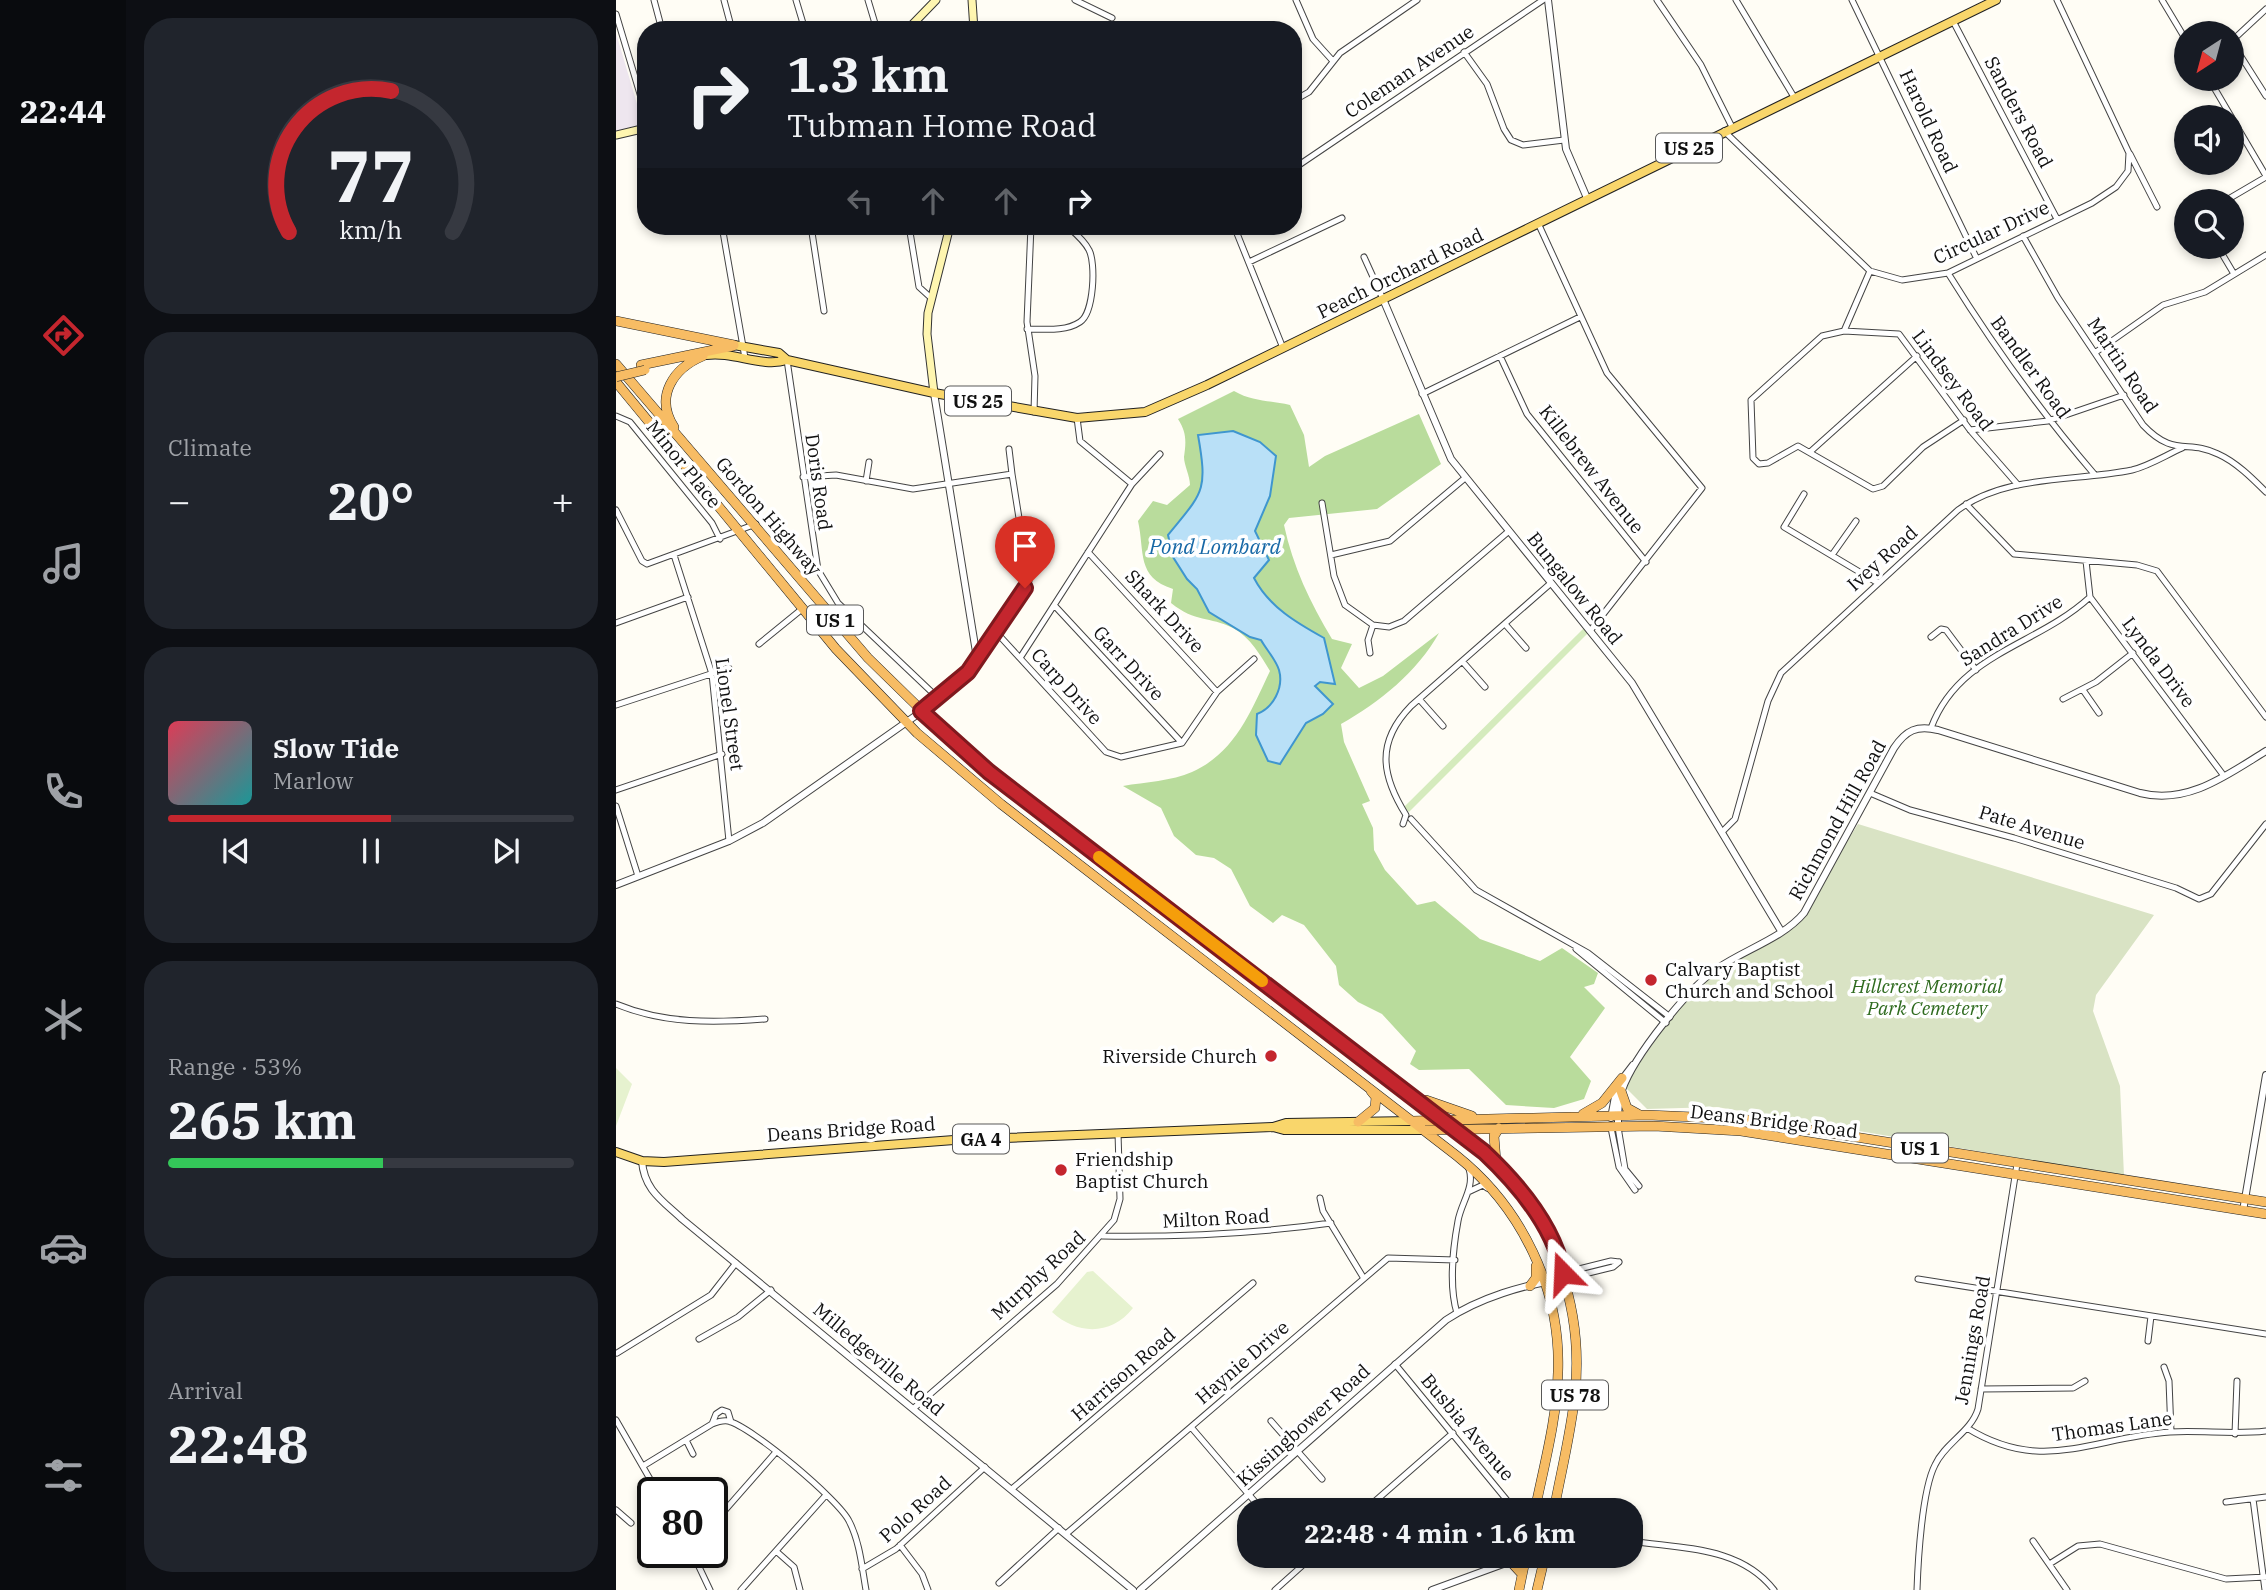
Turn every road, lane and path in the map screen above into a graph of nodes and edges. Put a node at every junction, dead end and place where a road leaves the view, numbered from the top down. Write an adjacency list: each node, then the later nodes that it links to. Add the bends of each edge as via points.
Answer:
1 (654, 0): 20 (street)
2 (724, 0): 21 (street)
3 (796, 0): 22 (street)
4 (868, 0): 23 (street)
5 (972, 0): 25 (main road)
6 (1075, 0): 19 (street)
7 (1296, 0): 30 (street, via 1313,39)
8 (1417, 0): 30 (street)
9 (1545, 0): 28 (street, Coleman Avenue); 39 (street)
10 (1657, 0): 36 (street, Circular Drive, via 1701,65)
11 (1736, 0): 35 (street)
12 (1852, 0): 29 (street, Harold Road)
13 (1996, 0): 26 (main road, Peach Orchard Road / US 25)
14 (2057, 0): 40 (street)
15 (2162, 0): 27 (street)
16 (933, 1): 24 (main road)
17 (2266, 9): 34 (street, via 2236,37 2235,47)
18 (616, 14): 31 (street)
19 (1112, 18)
20 (660, 21)
21 (730, 21)
22 (802, 21)
23 (874, 21)
24 (915, 21)
25 (973, 21)
26 (1953, 21): 29 (main road, Peach Orchard Road / US 25); 47 (street, Sanders Road)
27 (2175, 21)
28 (1464, 52): 39 (street, via 1487,84 1511,140 1523,145); 41 (street, Coleman Avenue)
29 (1881, 55): 35 (main road, Peach Orchard Road / US 25); 59 (street, Harold Road)
30 (1332, 60): 33 (street, via 1315,85)
31 (637, 84)
32 (2215, 91): 42 (street)
33 (1302, 94)
34 (2266, 96)
35 (1794, 97): 36 (main road, Peach Orchard Road / US 25)
36 (1728, 129): 44 (main road, Peach Orchard Road / US 25); 62 (street, Circular Drive)
37 (637, 130): 38 (main road)
38 (616, 135)
39 (1564, 140): 44 (street)
40 (2129, 153): 45 (street); 47 (street, Circular Drive, via 2128,171 2116,187)
41 (1302, 163)
42 (2266, 177): 43 (street)
43 (2244, 190)
44 (1587, 198): 48 (main road, Peach Orchard Road / US 25)
45 (2157, 208)
46 (1342, 218): 61 (street)
47 (2057, 219): 56 (street, Circular Drive)
48 (1538, 223): 66 (main road, Peach Orchard Road / US 25); 68 (street)
49 (723, 235): 72 (street)
50 (812, 235): 67 (street)
51 (910, 235): 65 (street, via 919,287)
52 (947, 235): 65 (main road)
53 (1031, 235): 70 (street)
54 (1077, 235): 70 (street, via 1092,259 1088,311 1083,320 1069,327)
55 (1238, 235): 61 (street)
56 (2023, 236): 59 (street, Circular Drive); 74 (street, Martin Road, via 2057,298)
57 (2266, 255): 64 (street)
58 (1364, 257): 66 (street, Bungalow Road)
59 (1976, 257): 63 (street, Circular Drive)
60 (2225, 259): 64 (street)
61 (1249, 262): 73 (street)
62 (1870, 271): 63 (street, Circular Drive, via 1902,280); 71 (street)
63 (1948, 272): 92 (street, Bandler Road)
64 (2234, 274): 74 (street, via 2205,292 2163,305)
65 (930, 297): 85 (main road, via 927,334)
66 (1383, 299): 73 (main road, Peach Orchard Road / US 25); 86 (street, Bungalow Road)
67 (824, 311)
68 (1580, 317): 76 (street); 123 (street, via 1607,373 1702,488)
69 (616, 321): 72 (highway, US 25)
70 (1027, 329): 88 (street, via 1035,376)
71 (1844, 331): 77 (street, Lindsey Road, via 1899,334); 96 (street, via 1822,336 1749,406 1753,458 1759,464 1798,446)
72 (739, 346): 78 (street); 79 (main road, Peach Orchard Road / US 25, via 779,353); 81 (highway)
73 (1283, 348): 90 (main road, Peach Orchard Road / US 25, via 1167,404 1131,415)
74 (2096, 352): 87 (street, Martin Road)
75 (704, 356): 78 (main road, Peach Orchard Road / US 25); 81 (highway, US 25); 103 (highway, via 683,366 671,380 667,412 672,425)
76 (1500, 356): 86 (street); 123 (street, Killebrew Avenue, via 1527,414)
77 (1917, 356): 91 (street, Lindsey Road); 96 (street)
78 (745, 358): 79 (main road, Peach Orchard Road / US 25, via 776,363)
79 (787, 360): 85 (main road, Peach Orchard Road / US 25); 101 (street, Doris Road)
80 (616, 364): 103 (highway, Gordon Highway / US 1)
81 (643, 367): 82 (highway); 83 (highway, US 25, bridge)
82 (616, 371)
83 (616, 377)
84 (616, 382): 116 (highway, Gordon Highway / US 1)
85 (934, 393): 88 (main road, Peach Orchard Road / US 25); 105 (street)
86 (1422, 394): 102 (street, Bungalow Road, via 1446,450)
87 (2124, 395): 92 (street); 94 (street, Martin Road, via 2154,436)
88 (1034, 412): 90 (main road, Peach Orchard Road / US 25)
89 (616, 416): 117 (street, Minor Place, via 630,422)
90 (1077, 418): 106 (street, via 1080,441)
91 (1964, 420): 93 (street, Lindsey Road); 96 (street, via 1923,447 1883,486 1873,489)
92 (2048, 421): 93 (street); 100 (street, Bandler Road)
93 (1970, 430): 107 (street, Lindsey Road)
94 (2182, 448): 100 (street, Ivey Road, via 2134,469); 108 (street, Martin Road, via 2217,453)
95 (1009, 449): 99 (street)
96 (1810, 452)
97 (1160, 454): 106 (street)
98 (869, 462): 104 (street)
99 (1012, 474): 105 (street); 136 (street, via 1029,581)
100 (2095, 475): 107 (street, Ivey Road)
101 (803, 477): 104 (street, via 836,475); 128 (street, Doris Road, via 815,562)
102 (1465, 478): 115 (street, Bungalow Road); 120 (street, via 1390,541)
103 (718, 480): 114 (highway, Gordon Highway / US 1)
104 (866, 481): 105 (street, via 913,489)
105 (950, 484): 144 (street)
106 (1132, 484): 118 (street)
107 (2018, 485): 111 (street, Ivey Road)
108 (2266, 492)
109 (1804, 494): 121 (street, via 1784,527)
110 (1322, 503): 120 (street)
111 (1966, 504): 122 (street, via 2014,554); 125 (street, Ivey Road)
112 (616, 510): 119 (street, via 644,563)
113 (1856, 521): 121 (street)
114 (755, 524): 116 (street); 131 (highway, Gordon Highway / US 1)
115 (1508, 531): 124 (street, Bungalow Road); 134 (street, via 1404,621 1389,627)
116 (739, 532): 117 (street); 130 (highway, Gordon Highway / US 1)
117 (720, 539): 119 (street)
118 (1088, 552): 129 (street); 151 (street, Shark Drive)
119 (674, 555): 126 (street, Lionel Street)
120 (1331, 555): 134 (street, via 1343,601)
121 (1832, 555): 125 (street)
122 (2086, 561): 127 (street); 158 (street, via 2157,571)
123 (1646, 562): 135 (street)
124 (1551, 583): 133 (street); 135 (street, Bungalow Road)
125 (1878, 583): 172 (street, Ivey Road, via 1779,677 1735,819)
126 (688, 597): 132 (street); 148 (street, Lionel Street)
127 (2090, 597): 141 (street, Lynda Drive); 147 (street, Sandra Drive)
128 (838, 603): 131 (street); 152 (street, Doris Road)
129 (1054, 605): 142 (street); 162 (street, Garr Drive)
130 (802, 609): 138 (street); 159 (highway, Gordon Highway / US 1)
131 (828, 611): 156 (highway, Gordon Highway / US 1)
132 (616, 623)
133 (1504, 624): 139 (street); 145 (street)
134 (1373, 625): 140 (street)
135 (1590, 631): 172 (street, Bungalow Road, via 1646,703)
136 (996, 632): 142 (street, Carp Drive); 144 (street)
137 (1931, 636): 147 (street, via 1945,630)
138 (758, 643)
139 (1526, 648)
140 (1370, 653)
141 (2133, 653): 150 (street); 165 (street, Lynda Drive)
142 (1020, 658): 162 (street, Carp Drive, via 1106,752 1117,757)
143 (1254, 659): 151 (street)
144 (976, 660): 152 (street)
145 (1462, 661): 149 (street); 153 (street)
146 (729, 668): 148 (street)
147 (1976, 670): 161 (street, Sandra Drive, via 1950,692)
148 (712, 674): 155 (street); 164 (street, Lionel Street)
149 (1485, 687)
150 (2083, 690): 154 (street); 157 (street)
151 (1217, 692): 162 (street)
152 (938, 698): 156 (street)
153 (1419, 699): 160 (street); 170 (street, via 1396,724 1386,754 1391,791 1406,815)
154 (2063, 699)
155 (616, 705)
156 (921, 711): 159 (street); 183 (highway, Gordon Highway / US 1, via 998,779)
157 (2099, 713)
158 (2266, 717)
159 (905, 722): 173 (street, via 781,812); 184 (highway, Gordon Highway / US 1, via 1001,804)
160 (1443, 726)
161 (1931, 728): 165 (street, via 2159,797 2184,794); 167 (street, Richmond Hill Road, via 1906,733)
162 (1182, 743)
163 (2266, 751): 165 (street)
164 (722, 754): 166 (street); 173 (street, Lionel Street)
165 (2224, 776)
166 (616, 790)
167 (1870, 793): 171 (street, Pate Avenue, via 1910,810 2014,838 2199,899 2208,896); 176 (street, Richmond Hill Road, via 1804,913)
168 (616, 806): 174 (street)
169 (1411, 819): 179 (street, via 1476,890 1576,949)
170 (1403, 824)
171 (2266, 824)
172 (1722, 832): 176 (street, Bungalow Road)
173 (729, 841): 174 (street)
174 (638, 876): 175 (street)
175 (616, 885)
176 (1781, 931): 179 (street, Richmond Hill Road, via 1708,976)
177 (616, 1004): 178 (street, via 667,1020)
178 (765, 1019)
179 (1668, 1020): 180 (street, Richmond Hill Road)
180 (1637, 1062): 182 (street, Richmond Hill Road); 185 (street, Richmond Hill Road)
181 (2266, 1075): 207 (street)
182 (1622, 1078): 187 (street, Richmond Hill Road, via 1612,1100); 188 (highway, via 1598,1107)
183 (1393, 1080): 189 (highway, Gordon Highway / US 78); 192 (highway, US 1, via 1439,1106)
184 (1365, 1084): 190 (highway, Gordon Highway / US 1); 191 (highway, via 1376,1105 1372,1114)
185 (1622, 1091): 186 (highway, via 1627,1108); 187 (street, Richmond Hill Road)
186 (1647, 1115): 187 (highway, Deans Bridge Road / US 1); 202 (highway, Deans Bridge Road / US 1, via 1766,1122)
187 (1614, 1116): 188 (highway, Deans Bridge Road / US 1); 194 (street, Richmond Hill Road)
188 (1573, 1117): 192 (highway, Deans Bridge Road / US 1)
189 (1445, 1120): 190 (highway, Deans Bridge Road / GA 4); 192 (highway, Deans Bridge Road / GA 4); 196 (highway, Gordon Highway / US 78)
190 (1412, 1121): 191 (main road, Deans Bridge Road / GA 4); 195 (highway, Gordon Highway / US 1)
191 (1358, 1122): 193 (main road, Deans Bridge Road / GA 4)
192 (1497, 1124): 194 (highway, Deans Bridge Road / US 1); 196 (highway, Deans Bridge Road / US 1); 201 (highway, via 1493,1153)
193 (1273, 1127): 195 (main road, Deans Bridge Road / GA 4); 197 (main road, Deans Bridge Road / GA 4)
194 (1615, 1128): 202 (highway, Deans Bridge Road / US 1, via 1741,1131); 203 (street, Richmond Hill Road, via 1625,1170)
195 (1425, 1130): 196 (highway, Deans Bridge Road / US 1); 199 (highway, Gordon Highway / US 78)
196 (1457, 1130): 201 (highway, Gordon Highway / US 78)
197 (1118, 1133): 200 (main road, Deans Bridge Road / GA 4); 213 (street, Murphy Road, via 1118,1211)
198 (616, 1152): 200 (main road, GA 4)
199 (1463, 1160): 204 (street, via 1471,1180); 205 (highway, Gordon Highway / US 78)
200 (642, 1161): 215 (street, Milledgeville Road, via 651,1191)
201 (1501, 1168): 217 (highway, Gordon Highway / US 78, via 1542,1224)
202 (2017, 1169): 207 (highway, Deans Bridge Road / US 1); 209 (highway, Deans Bridge Road / US 1); 224 (street, Jennings Road)
203 (1637, 1188)
204 (1468, 1192): 205 (street, via 1483,1185); 214 (street, via 1458,1221)
205 (1496, 1194): 212 (highway, Gordon Highway / US 78)
206 (1320, 1198): 211 (street)
207 (2245, 1199): 208 (highway, Deans Bridge Road / US 1); 209 (street)
208 (2266, 1202)
209 (2243, 1211): 210 (highway, Deans Bridge Road / US 1)
210 (2266, 1214)
211 (1331, 1223): 213 (street, Milton Road, via 1239,1233); 218 (street)
212 (1523, 1232): 220 (highway, Gordon Highway / US 78); 222 (highway, via 1536,1269)
213 (1102, 1236): 236 (street, Murphy Road, via 1057,1284)
214 (1455, 1260): 218 (street, Haynie Drive, via 1388,1258); 225 (street, via 1453,1300)
215 (736, 1263): 223 (street, Milledgeville Road); 230 (street, via 711,1295)
216 (1612, 1264): 217 (street, Kissingbower Road)
217 (1564, 1276): 220 (street, Kissingbower Road); 263 (highway, Gordon Highway / US 78, via 1575,1339 1576,1385)
218 (1363, 1277): 241 (street, Haynie Drive)
219 (1919, 1279): 224 (street)
220 (1544, 1282): 222 (street, Kissingbower Road); 262 (highway, Gordon Highway / US 78, via 1554,1320 1558,1374)
221 (1253, 1283): 255 (street, Harrison Road)
222 (1530, 1286): 225 (street, Kissingbower Road)
223 (771, 1290): 228 (street, via 738,1317); 236 (street, Milledgeville Road)
224 (1997, 1291): 226 (street); 235 (street, Jennings Road)
225 (1457, 1312): 231 (street, Kissingbower Road)
226 (2151, 1316): 227 (street); 229 (street)
227 (2266, 1334)
228 (699, 1339)
229 (2148, 1341)
230 (617, 1353)
231 (1395, 1364): 245 (street, Busbia Avenue); 248 (street, Kissingbower Road)
232 (2164, 1367): 244 (street)
233 (2085, 1381): 235 (street, via 2073,1388)
234 (2237, 1381): 246 (street)
235 (1981, 1389): 242 (street, Jennings Road, via 1975,1417)
236 (914, 1408): 252 (street, Milledgeville Road)
237 (616, 1420): 251 (street)
238 (1271, 1421): 248 (street)
239 (731, 1422): 240 (street); 240 (street, via 728,1412 722,1410); 249 (street)
240 (712, 1424): 247 (street)
241 (1191, 1427): 257 (street); 270 (street, Haynie Drive)
242 (1967, 1428): 244 (street, Thomas Lane, via 2012,1447 2060,1452); 298 (street, Jennings Road, via 1934,1466)
243 (2266, 1431): 246 (street, Thomas Lane)
244 (2171, 1432): 246 (street, Thomas Lane)
245 (1453, 1433): 260 (street); 261 (street, Busbia Avenue)
246 (2235, 1434)
247 (686, 1440): 250 (street); 251 (street)
248 (1298, 1451): 254 (street); 257 (street, Kissingbower Road)
249 (776, 1452): 256 (street); 266 (street)
250 (693, 1454)
251 (643, 1466): 253 (street)
252 (985, 1466): 255 (street, Milledgeville Road); 273 (street, Polo Road)
253 (650, 1477)
254 (1322, 1479)
255 (1013, 1488): 269 (street, Milledgeville Road)
256 (826, 1494): 274 (street); 282 (street, via 849,1521)
257 (1249, 1494): 259 (street); 292 (street, Kissingbower Road)
258 (2266, 1497): 264 (street)
259 (1252, 1498)
260 (1379, 1498)
261 (1505, 1498)
262 (1537, 1498)
263 (1556, 1498)
264 (2253, 1499): 265 (street); 284 (street)
265 (2226, 1502)
266 (728, 1507)
267 (616, 1510): 268 (street)
268 (631, 1523)
269 (1059, 1528): 270 (street, Milledgeville Road); 285 (street)
270 (1066, 1534): 291 (street, Milledgeville Road)
271 (2033, 1541): 275 (street)
272 (1643, 1543): 297 (street, via 1734,1558 1753,1568)
273 (900, 1545): 282 (street, Polo Road); 290 (street)
274 (775, 1551): 287 (street); 288 (street, via 794,1567)
275 (2050, 1563): 284 (street, via 2078,1546 2100,1544 2226,1579); 299 (street)
276 (700, 1568): 286 (street)
277 (1299, 1568): 293 (street)
278 (1486, 1568): 294 (street)
279 (1518, 1568): 283 (highway)
280 (1523, 1568): 283 (highway)
281 (1542, 1568): 296 (highway)
282 (862, 1569): 289 (street)
283 (1522, 1574): 295 (highway)
284 (2265, 1577): 300 (street)
285 (999, 1583)
286 (710, 1590)
287 (741, 1590)
288 (800, 1590)
289 (866, 1590)
290 (928, 1590)
291 (1133, 1590)
292 (1140, 1590)
293 (1275, 1590)
294 (1432, 1590)
295 (1519, 1590)
296 (1537, 1590)
297 (1774, 1590)
298 (1917, 1590)
299 (2067, 1590)
300 (2265, 1590)

